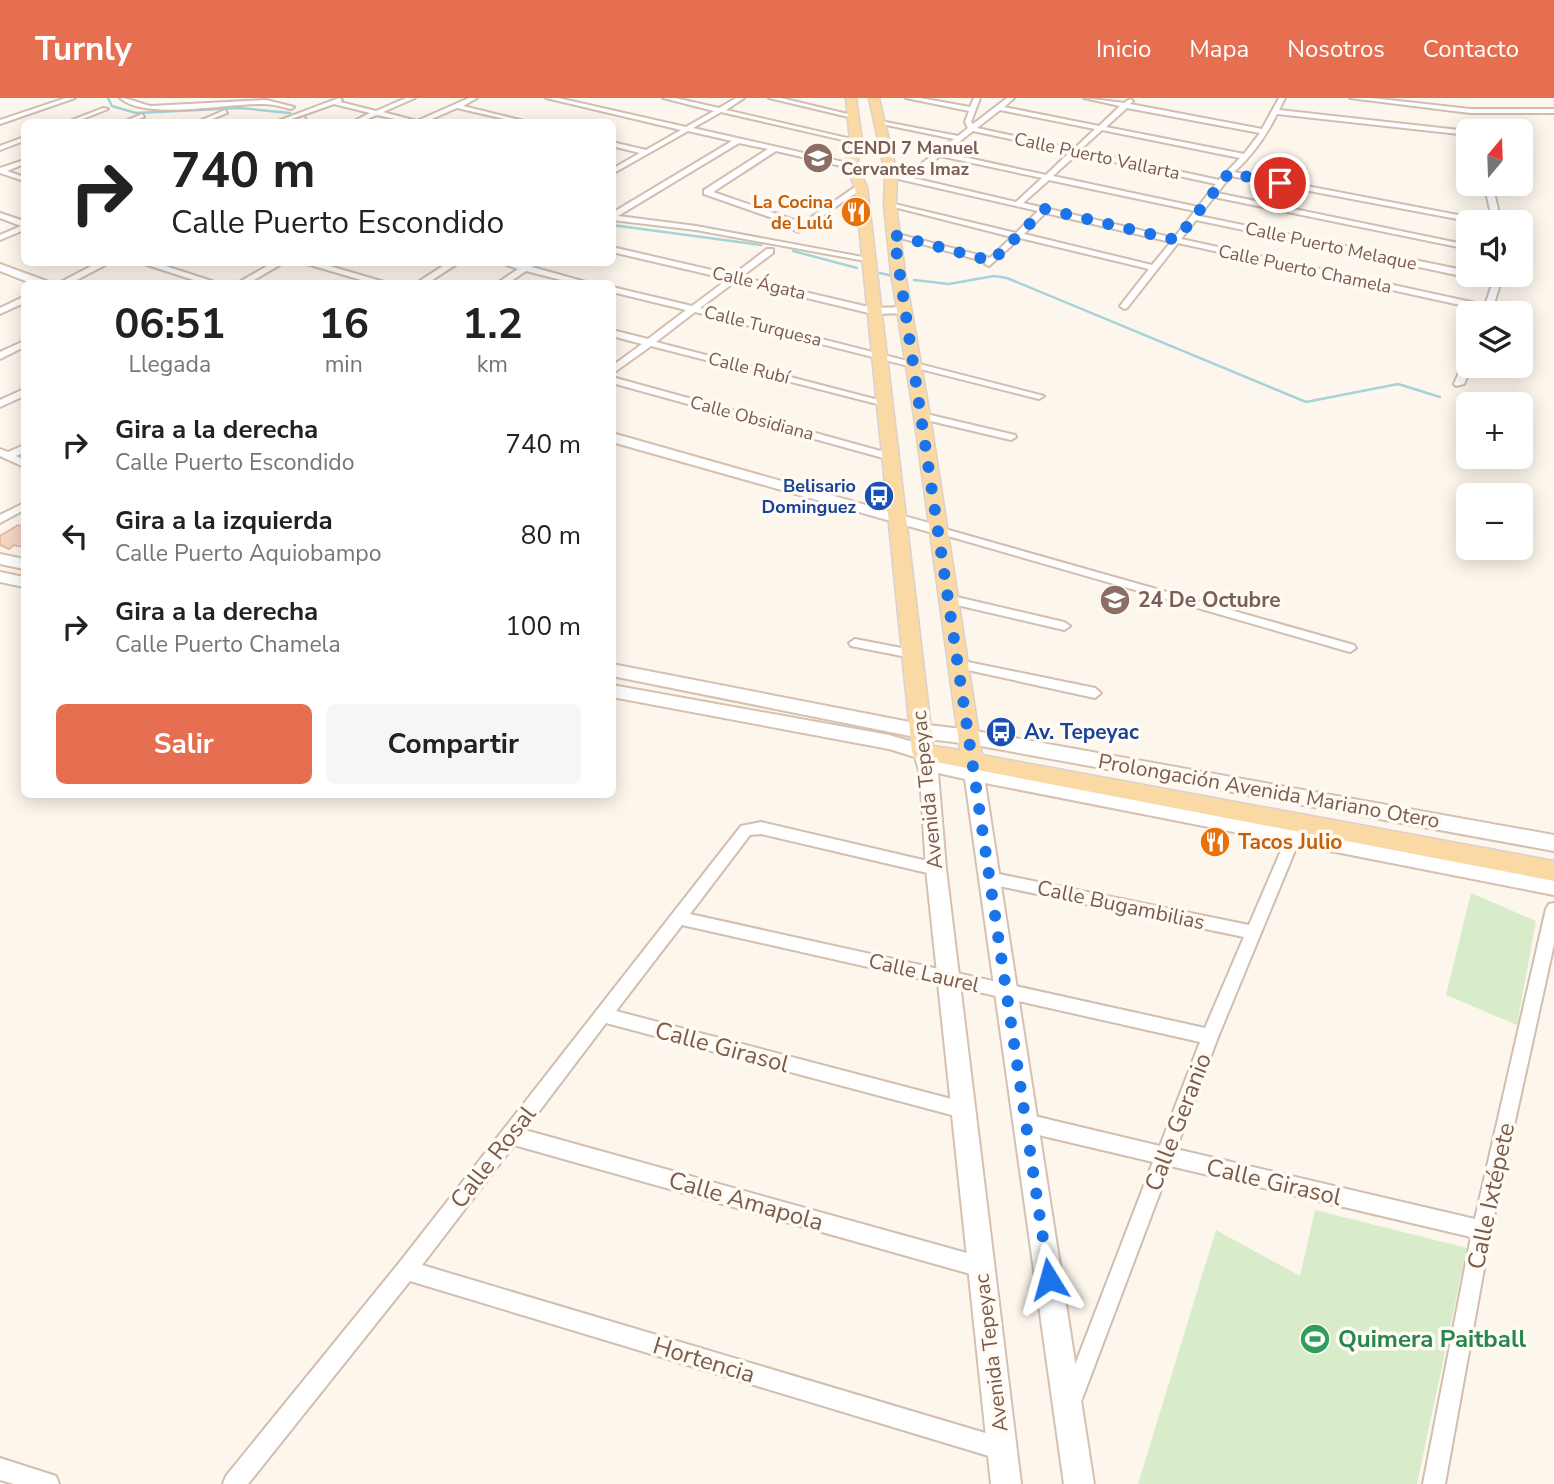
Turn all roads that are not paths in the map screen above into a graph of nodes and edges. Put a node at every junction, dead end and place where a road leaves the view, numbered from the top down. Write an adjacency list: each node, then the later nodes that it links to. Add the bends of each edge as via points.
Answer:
1 (42, 98): 24 (street)
2 (72, 98): 24 (street)
3 (123, 98): 26 (street)
4 (153, 98): 26 (street)
5 (225, 98): 27 (street)
6 (284, 98): 25 (street)
7 (344, 98): 23 (street)
8 (412, 98): 39 (street)
9 (474, 98): 29 (street)
10 (549, 98): 40 (street, Calle Puerto Chamela)
11 (666, 98): 33 (street)
12 (741, 98): 33 (street)
13 (772, 98): 42 (street)
14 (851, 98): 42 (main road)
15 (874, 98): 53 (main road)
16 (909, 98): 34 (street)
17 (977, 98): 34 (street)
18 (1011, 98): 31 (street)
19 (1087, 98): 28 (street)
20 (1133, 98): 28 (street)
21 (1282, 98): 38 (street)
22 (1353, 98): 36 (street)
23 (333, 102): 39 (street); 46 (street)
24 (57, 103): 54 (street)
25 (273, 103): 27 (street); 30 (street)
26 (133, 105): 27 (street)
27 (207, 105)
28 (1126, 105): 55 (street); 58 (street)
29 (457, 106): 49 (street); 50 (street)
30 (291, 107)
31 (999, 108): 55 (street); 57 (street)
32 (106, 109): 43 (street)
33 (722, 110): 56 (street); 63 (street)
34 (973, 110): 57 (street, via 968,122)
35 (1554, 110): 36 (street)
36 (1470, 111): 52 (street)
37 (225, 112): 45 (street)
38 (1276, 112): 58 (street); 59 (street)
39 (378, 113): 47 (street); 48 (street)
40 (622, 114): 51 (street); 56 (street, Calle Puerto Chamela)
41 (142, 116): 44 (street)
42 (853, 116): 63 (main road)
43 (78, 119)
44 (134, 119)
45 (208, 119)
46 (286, 119)
47 (363, 119)
48 (402, 119)
49 (427, 119)
50 (512, 119)
51 (612, 119)
52 (1472, 119)
53 (877, 121): 60 (street); 77 (main road)
54 (0, 122)
55 (1100, 128): 67 (street); 70 (street)
56 (687, 129): 62 (street, Calle Puerto Chamela); 68 (street)
57 (972, 129): 60 (street); 67 (street, Calle Puerto Vallarta)
58 (1265, 132): 70 (street)
59 (1456, 132)
60 (960, 138): 69 (street)
61 (21, 140): 65 (street)
62 (739, 140): 66 (street, Calle Puerto Chamela); 90 (street)
63 (856, 141): 73 (main road)
64 (616, 145): 68 (street)
65 (0, 148)
66 (774, 149): 73 (street, Calle Puerto Chamela); 94 (street, via 707,192)
67 (1076, 151): 79 (street); 82 (street, Calle Puerto Vallarta)
68 (646, 152): 75 (street)
69 (939, 154): 79 (street, Calle Puerto Melaque); 81 (street)
70 (1247, 157): 78 (street)
71 (21, 163): 74 (street)
72 (0, 164): 74 (street)
73 (851, 165): 77 (street, Calle Puerto Chamela); 83 (main road, Avenida Tepeyac)
74 (9, 168): 76 (street)
75 (616, 170)
76 (0, 171): 80 (street)
77 (891, 173): 81 (street, Calle Puerto Chamela); 86 (main road)
78 (1229, 173): 82 (street); 91 (street)
79 (1048, 177): 85 (street); 88 (street, Calle Puerto Melaque)
80 (21, 178)
81 (908, 178): 85 (street, Calle Puerto Chamela)
82 (1222, 183): 84 (street)
83 (861, 187): 94 (street); 104 (main road, Avenida Tepeyac)
84 (1213, 194): 88 (street); 101 (street)
85 (1019, 203): 87 (street, Calle Puerto Chamela)
86 (890, 205): 96 (main road); 97 (street)
87 (1045, 209): 97 (street); 99 (street, Calle Puerto Chamela)
88 (1197, 214): 99 (street); 115 (street, Calle Puerto Melaque)
89 (0, 215): 93 (street)
90 (616, 215)
91 (1456, 217)
92 (616, 218): 100 (street)
93 (21, 225)
94 (804, 226): 100 (street)
95 (21, 228): 98 (street)
96 (894, 235): 97 (street, via 990,263); 130 (main road)
97 (1019, 235): 113 (street)
98 (0, 238)
99 (1176, 240): 113 (street); 127 (street, Calle Puerto Chamela)
100 (782, 242): 104 (street)
101 (1456, 245)
102 (616, 250): 116 (street, Calle Ágata)
103 (770, 251): 116 (street)
104 (869, 260): 132 (main road, Avenida Tepeyac)
105 (99, 266): 118 (street)
106 (156, 266): 119 (street)
107 (274, 266): 120 (street)
108 (319, 266): 121 (street)
109 (449, 266): 122 (street)
110 (517, 266): 112 (street)
111 (527, 266): 112 (street)
112 (524, 268): 123 (street); 124 (street)
113 (1154, 268): 128 (street)
114 (2, 270): 117 (street)
115 (1456, 271)
116 (735, 278): 129 (street); 132 (street, Calle Ágata)
117 (33, 280)
118 (69, 280)
119 (203, 280)
120 (247, 280)
121 (372, 280)
122 (426, 280)
123 (506, 280)
124 (573, 280)
125 (616, 290): 129 (street, Calle Turquesa)
126 (21, 301): 131 (street)
127 (1456, 304)
128 (1124, 306)
129 (693, 308): 134 (street); 137 (street, Calle Turquesa)
130 (906, 310): 132 (street, Calle Ágata); 138 (main road)
131 (0, 311)
132 (873, 311): 137 (main road, Avenida Tepeyac)
133 (616, 334): 134 (street, Calle Rubí)
134 (649, 342): 139 (street); 145 (street, Calle Rubí)
135 (21, 346): 136 (street)
136 (0, 356)
137 (879, 356): 138 (street, Calle Turquesa); 145 (main road, Avenida Tepeyac)
138 (913, 364): 144 (street, Calle Turquesa); 147 (main road)
139 (616, 368)
140 (1462, 378): 142 (street)
141 (616, 381): 152 (street, Calle Obsidiana)
142 (1459, 384)
143 (21, 394): 146 (street)
144 (1039, 396)
145 (885, 403): 152 (main road, Avenida Tepeyac)
146 (0, 404)
147 (922, 416): 148 (street); 157 (main road)
148 (1011, 437)
149 (616, 438): 155 (street)
150 (21, 449): 151 (street)
151 (4, 454): 153 (street)
152 (891, 457): 155 (main road, Avenida Tepeyac)
153 (21, 462)
154 (21, 508): 156 (street)
155 (897, 519): 157 (street); 166 (main road, Avenida Tepeyac)
156 (0, 520)
157 (938, 530): 162 (main road); 165 (street)
158 (0, 558): 159 (street)
159 (21, 563)
160 (0, 577): 161 (street)
161 (21, 581)
162 (948, 598): 163 (street); 167 (main road)
163 (1064, 626)
164 (855, 643): 166 (street)
165 (1350, 648)
166 (912, 654): 171 (main road, Avenida Tepeyac)
167 (958, 664): 170 (street); 172 (main road)
168 (616, 671): 171 (street, Prolongación Avenida Mariano Otero)
169 (616, 692): 171 (street, Prolongación Avenida Mariano Otero)
170 (1094, 693)
171 (923, 747): 172 (main road, Prolongación Avenida Mariano Otero); 176 (street, Avenida Tepeyac)
172 (971, 755): 173 (street, Prolongación Avenida Mariano Otero); 174 (street, Prolongación Avenida Mariano Otero); 175 (main road, Prolongación Avenida Mariano Otero); 177 (main road, Prolongación Avenida Mariano Otero); 178 (street)
173 (1294, 836): 179 (street, Prolongación Avenida Mariano Otero); 182 (street, Calle Geranio)
174 (1554, 843)
175 (1554, 856)
176 (936, 869): 181 (street, Calle Rosal, via 750,828); 183 (street, Avenida Tepeyac)
177 (1554, 871)
178 (989, 878): 182 (street, Calle Bugambilias); 184 (street)
179 (1554, 886)
180 (1554, 909): 191 (street, Calle Ixtépete)
181 (679, 918): 183 (street, Calle Laurel); 185 (street, Calle Rosal)
182 (1252, 932): 186 (street, Calle Geranio)
183 (948, 978): 184 (street, Calle Laurel); 187 (street, Avenida Tepeyac)
184 (1006, 991): 186 (street, Calle Laurel); 188 (street)
185 (603, 1015): 187 (street, Calle Girasol); 189 (street, Calle Rosal)
186 (1210, 1037): 190 (street, Calle Geranio)
187 (963, 1110): 192 (street, Avenida Tepeyac)
188 (1026, 1123): 190 (street, Calle Girasol); 194 (street)
189 (510, 1135): 192 (street, Calle Amapola); 193 (street, Calle Rosal)
190 (1165, 1156): 191 (street, Calle Girasol); 194 (street, Calle Geranio)
191 (1482, 1230): 201 (street, Calle Ixtépete)
192 (981, 1267): 195 (street, Avenida Tepeyac)
193 (406, 1270): 195 (street, Hortencia); 198 (street, Calle Rosal)
194 (1068, 1410): 200 (street)
195 (1002, 1449): 199 (street, Avenida Tepeyac)
196 (0, 1469): 197 (street)
197 (48, 1484)
198 (234, 1484)
199 (1006, 1484)
200 (1079, 1484)
201 (1434, 1484)

